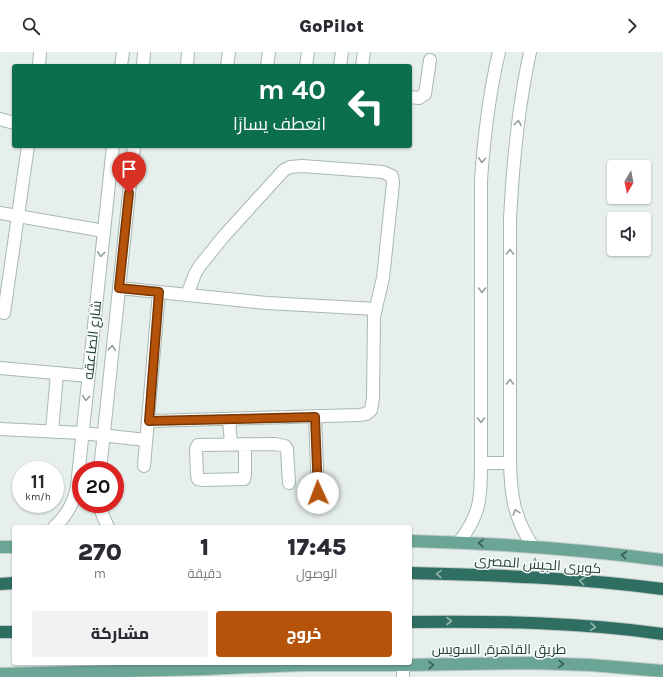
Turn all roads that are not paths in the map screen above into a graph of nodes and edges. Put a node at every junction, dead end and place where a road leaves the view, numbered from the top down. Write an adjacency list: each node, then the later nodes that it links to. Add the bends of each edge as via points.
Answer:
1 (40, 52): 13 (street)
2 (123, 52): 14 (street)
3 (144, 52): 15 (street)
4 (188, 52): 16 (street)
5 (229, 52): 17 (street)
6 (269, 52): 18 (street)
7 (308, 52): 19 (street)
8 (342, 52): 20 (street)
9 (364, 52): 21 (street)
10 (499, 52): 50 (street, one-way to 50, via 488,106 481,180)
11 (530, 52): 51 (street, one-way to 11, via 510,218 519,111)
12 (430, 60): 22 (street, via 425,94 419,98)
13 (38, 64)
14 (121, 64)
15 (143, 64)
16 (187, 64)
17 (227, 64)
18 (267, 64)
19 (306, 64)
20 (340, 64)
21 (362, 64)
22 (412, 97)
23 (0, 119): 24 (street)
24 (12, 122)
25 (28, 148): 29 (street)
26 (113, 148): 30 (street, شارع الصاعقه)
27 (134, 148): 31 (street, شارع الصاعقه)
28 (0, 213): 29 (street)
29 (18, 216): 30 (street); 35 (street)
30 (104, 231): 38 (street, شارع الصاعقه, one-way to 38)
31 (119, 288): 32 (street); 45 (street, شارع الصاعقه, one-way to 31)
32 (159, 292): 33 (street); 41 (street)
33 (187, 295): 34 (street, via 267,303); 34 (street, via 197,270 222,236 284,170 302,166 383,172 392,176 386,258)
34 (376, 309): 39 (street, via 371,410 359,415)
35 (4, 313)
36 (0, 368): 37 (street)
37 (57, 373): 38 (street); 43 (street)
38 (88, 376): 44 (street, شارع الصاعقه, one-way to 44)
39 (315, 417): 40 (street); 54 (street)
40 (229, 420): 41 (street); 47 (street)
41 (149, 421): 46 (street)
42 (0, 429): 43 (street)
43 (52, 431): 44 (street)
44 (82, 433): 45 (street); 56 (street, شارع الصاعقه, via 75,495 68,512)
45 (104, 435): 46 (street); 49 (street, شارع الصاعقه)
46 (146, 440): 52 (street)
47 (230, 444): 48 (street); 48 (street, via 197,446 198,479 244,479)
48 (245, 444): 53 (street, via 284,446 288,453)
49 (101, 461)
50 (481, 463): 51 (street); 59 (street, via 478,510 469,530)
51 (510, 463): 62 (street, one-way to 51, via 524,533 513,502)
52 (144, 466)
53 (289, 483)
54 (318, 493)
55 (102, 513): 57 (street)
56 (56, 525)
57 (107, 525)
58 (412, 541): 59 (main road)
59 (459, 542): 62 (main road, one-way to 59)
60 (0, 547): 61 (main road)
61 (12, 547)
62 (533, 547): 63 (main road, one-way to 62, via 594,551)
63 (663, 560)
64 (412, 574): 67 (highway, كوبرى الجيش المصرى, one-way to 64, via 484,574)
65 (12, 583): 66 (highway)
66 (0, 584)
67 (663, 589)
68 (412, 622): 71 (highway, one-way to 71, via 487,621 571,625)
69 (0, 632): 70 (highway)
70 (12, 632)
71 (663, 634)
72 (253, 665): 74 (main road, طريق القاهرة, السويس)
73 (314, 665): 76 (main road, طريق القاهرة, السويس)
74 (207, 666): 75 (main road, طريق القاهرة, السويس)
75 (23, 671): 79 (main road, طريق القاهرة, السويس)
76 (403, 671): 78 (main road, طريق القاهرة, السويس, one-way to 78, via 531,663)
77 (663, 671): 78 (main road, طريق القاهرة, السويس)
78 (621, 672)
79 (0, 674)

